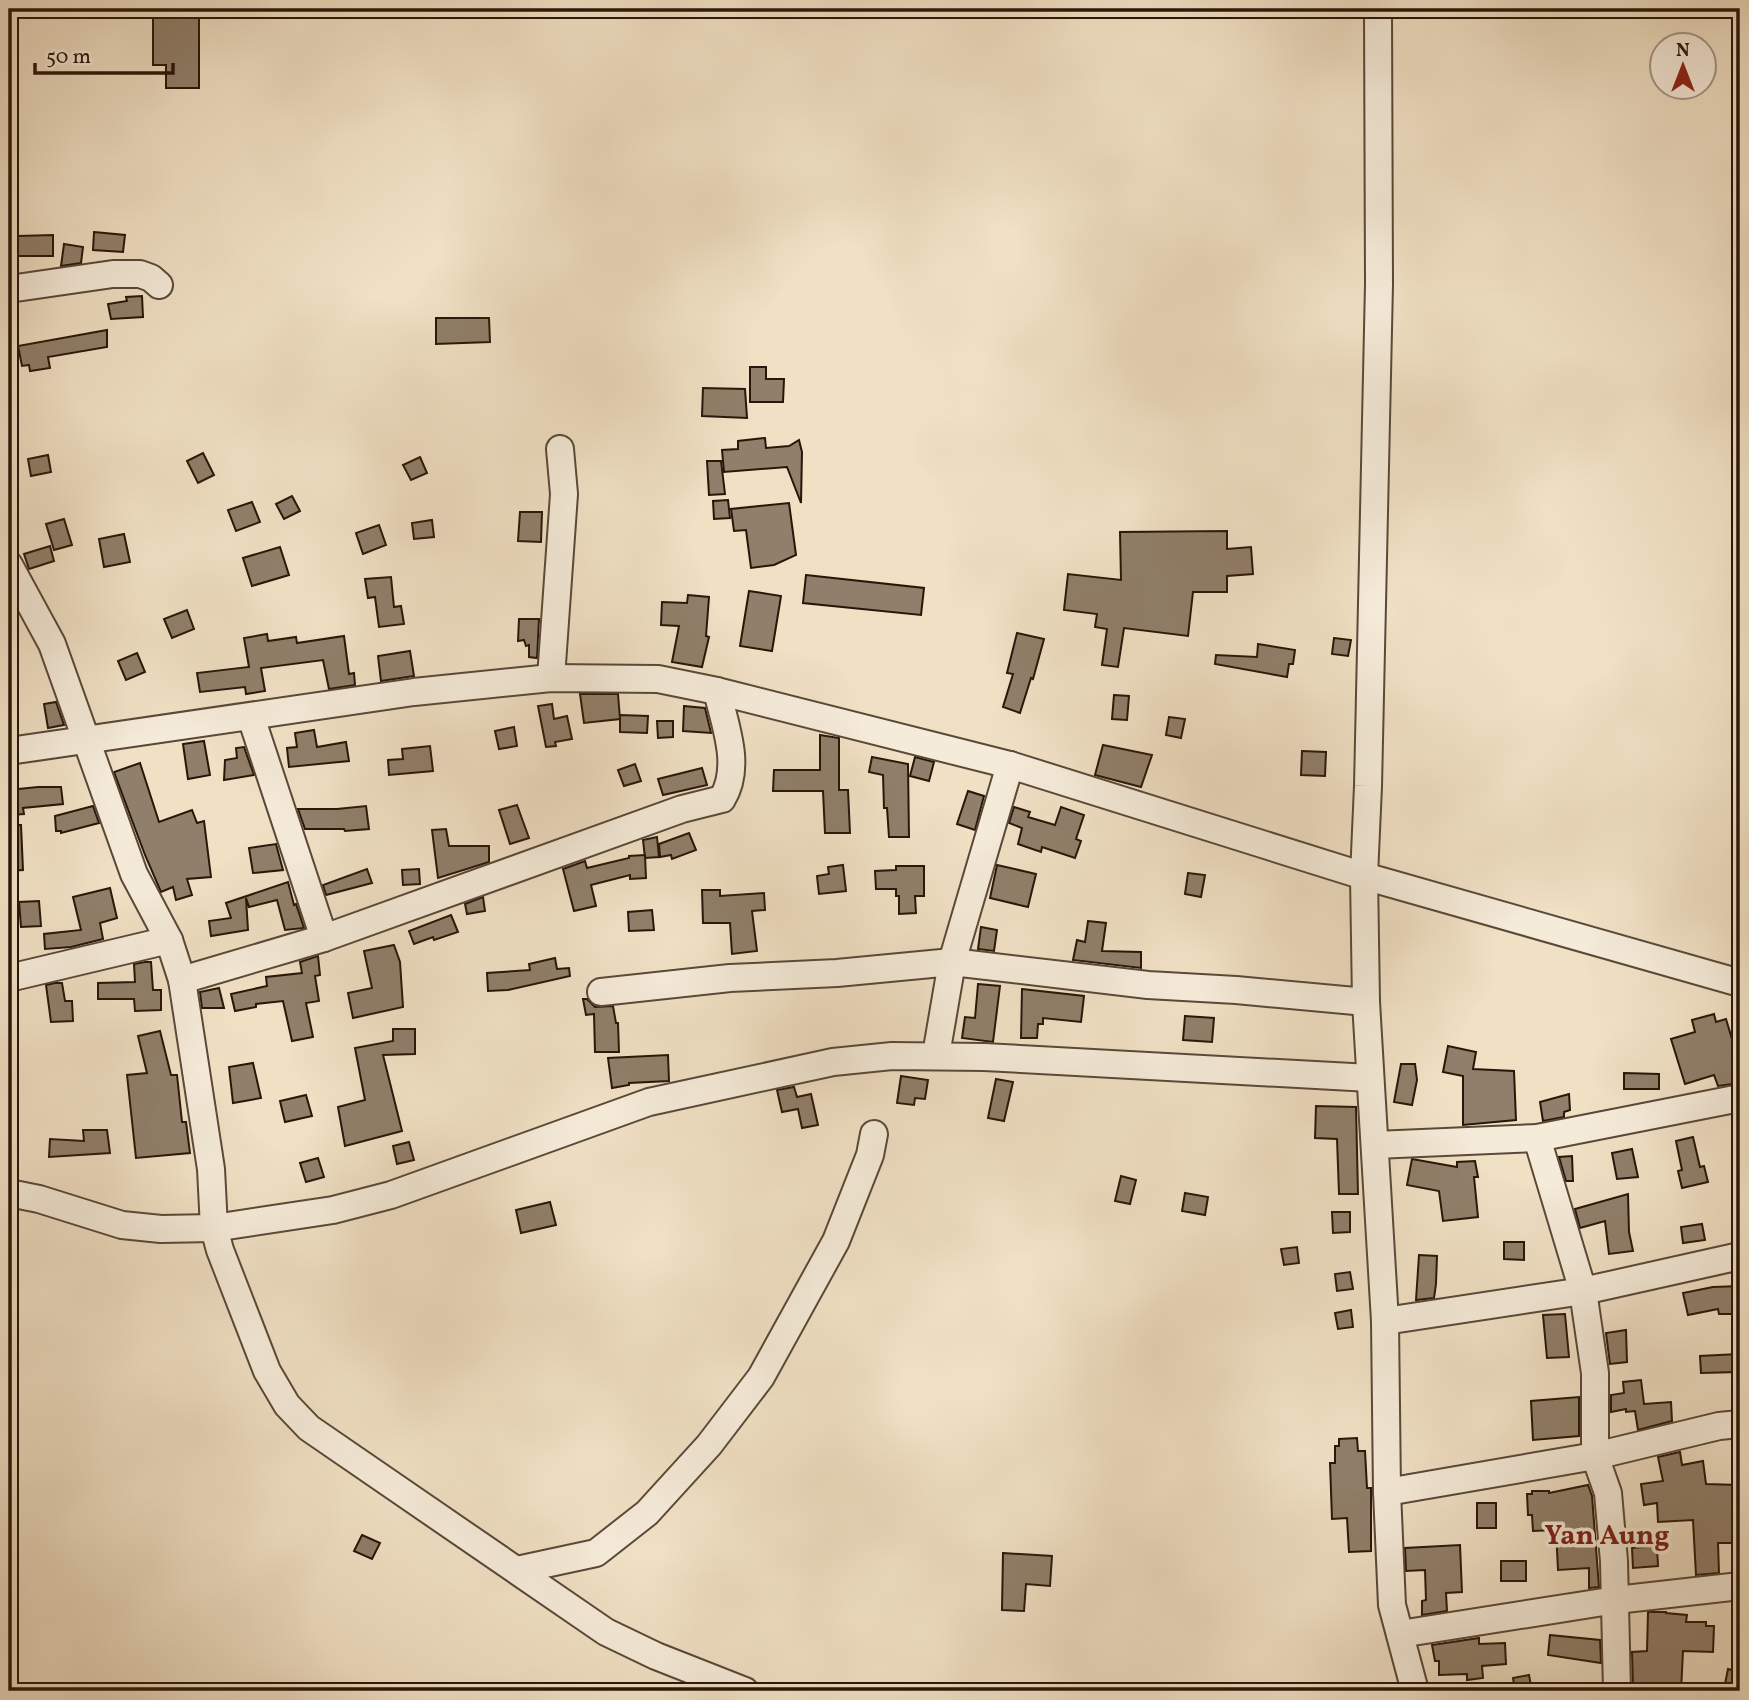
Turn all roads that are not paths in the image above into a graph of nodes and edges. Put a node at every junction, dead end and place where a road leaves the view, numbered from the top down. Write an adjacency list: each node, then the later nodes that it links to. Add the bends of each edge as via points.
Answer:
1 (1378, 9): 12 (street, via 1379,284)
2 (159, 285): 3 (street, via 140,274 113,274)
3 (9, 289)
4 (560, 449): 6 (street, via 564,494)
5 (9, 565): 9 (street, via 52,644)
6 (551, 678): 7 (street, via 658,679); 8 (street, via 414,692)
7 (717, 691): 11 (street); 13 (street, via 732,767 730,786 722,799 682,809)
8 (251, 717): 9 (street); 13 (street)
9 (87, 738): 10 (street); 14 (street, via 134,874)
10 (9, 751)
11 (1010, 765): 12 (street); 15 (street)
12 (1364, 876): 18 (street); 20 (street)
13 (324, 938): 17 (street)
14 (169, 940): 16 (street); 17 (street)
15 (952, 962): 19 (street); 20 (street, via 1148,985); 21 (street)
16 (9, 978)
17 (182, 980): 28 (street, via 211,1169)
18 (1740, 983)
19 (601, 992)
20 (1366, 1002): 22 (street)
21 (936, 1055): 22 (street); 28 (street, via 833,1062 649,1102 391,1195)
22 (1370, 1079): 26 (street)
23 (1740, 1098): 25 (street)
24 (874, 1134): 35 (street, via 836,1241 761,1377 709,1445 647,1513 596,1553)
25 (1537, 1138): 26 (street); 30 (street)
26 (1375, 1145): 31 (street)
27 (9, 1194): 28 (street, via 122,1226)
28 (214, 1228): 35 (street, via 267,1371 287,1405 309,1428)
29 (1740, 1256): 30 (street)
30 (1583, 1291): 31 (street); 33 (street, via 1595,1373)
31 (1385, 1321): 34 (street)
32 (1740, 1424): 33 (street)
33 (1595, 1456): 34 (street); 37 (street, via 1608,1493)
34 (1387, 1492): 38 (street, via 1392,1605)
35 (517, 1570): 39 (street, via 606,1632)
36 (1740, 1586): 37 (street)
37 (1616, 1600): 38 (street); 41 (street)
38 (1400, 1634): 40 (street)
39 (745, 1691)
40 (1415, 1691)
41 (1617, 1691)

